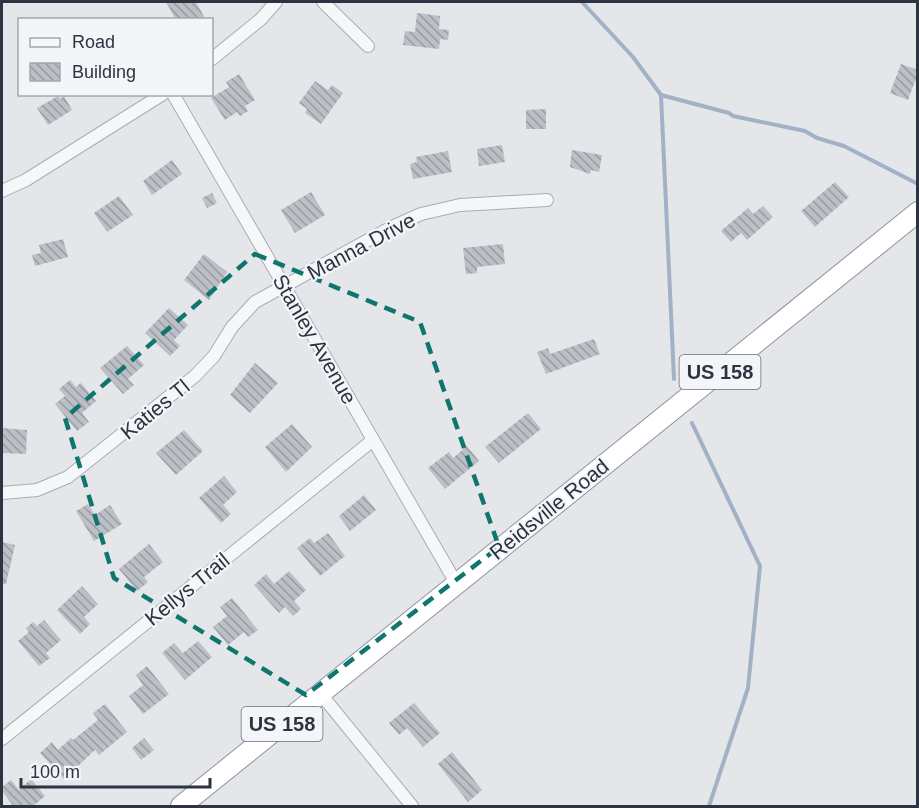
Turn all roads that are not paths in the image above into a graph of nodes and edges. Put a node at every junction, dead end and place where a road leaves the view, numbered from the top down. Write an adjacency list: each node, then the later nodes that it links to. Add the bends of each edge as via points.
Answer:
1 (276, 2): 4 (street)
2 (323, 2): 3 (street)
3 (368, 46)
4 (213, 58)
5 (160, 96): 7 (street)
6 (174, 96): 10 (street, Stanley Avenue)
7 (2, 191)
8 (547, 200): 10 (street, Manna Drive, via 460,205 420,214)
9 (918, 212): 13 (highway, Reidsville Road / US 158)
10 (285, 287): 11 (street, Stanley Avenue); 12 (street, Katies Tl, via 255,302 195,376 83,467 53,484 20,493)
11 (373, 440): 13 (street, Stanley Avenue); 15 (street, Kellys Trail)
12 (2, 493)
13 (456, 583): 14 (highway, Reidsville Road / US 158)
14 (320, 693): 16 (highway, Reidsville Road / US 158); 17 (street)
15 (2, 739)
16 (181, 807)
17 (412, 807)

